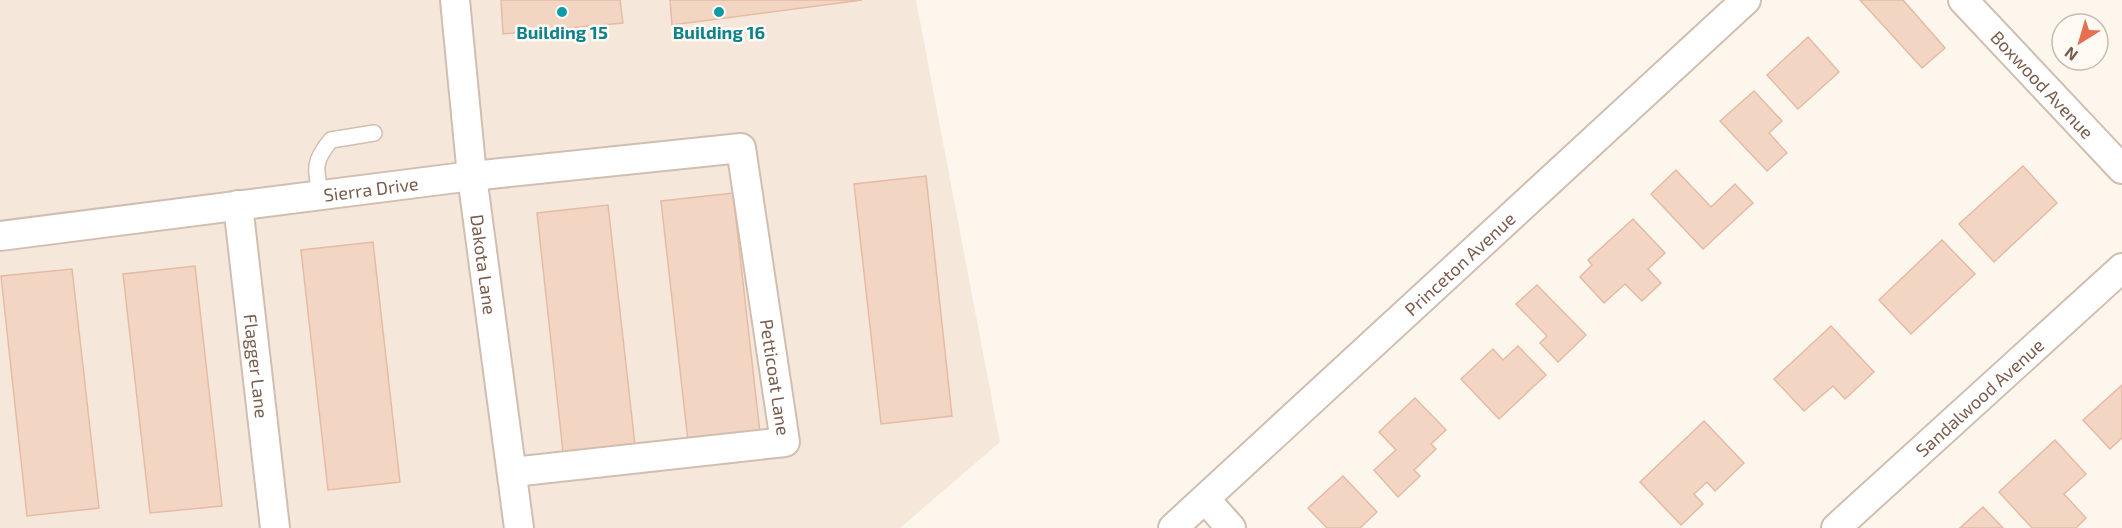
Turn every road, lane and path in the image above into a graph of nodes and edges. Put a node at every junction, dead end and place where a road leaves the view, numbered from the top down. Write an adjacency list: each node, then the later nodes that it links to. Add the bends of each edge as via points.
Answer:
1 (455, 0): 7 (street, Dakota Lane)
2 (1746, 0): 13 (street, Princeton Avenue)
3 (1964, 0): 6 (street, Boxwood Avenue)
4 (374, 133): 8 (lane, via 331,140 320,153 315,170)
5 (741, 148): 7 (street, Sierra Drive); 12 (street, Petticoat Lane, via 785,442)
6 (2122, 169)
7 (472, 176): 8 (street, Sierra Drive); 12 (street, Dakota Lane)
8 (321, 195): 9 (street, Sierra Drive)
9 (238, 205): 10 (street, Sierra Drive); 14 (street, Flagger Lane)
10 (0, 236)
11 (2122, 268): 18 (street, Sandalwood Avenue)
12 (513, 472): 15 (street, Dakota Lane)
13 (1205, 499): 16 (street, Princeton Avenue); 17 (street)
14 (275, 528)
15 (519, 528)
16 (1173, 528)
17 (1231, 528)
18 (1836, 528)

